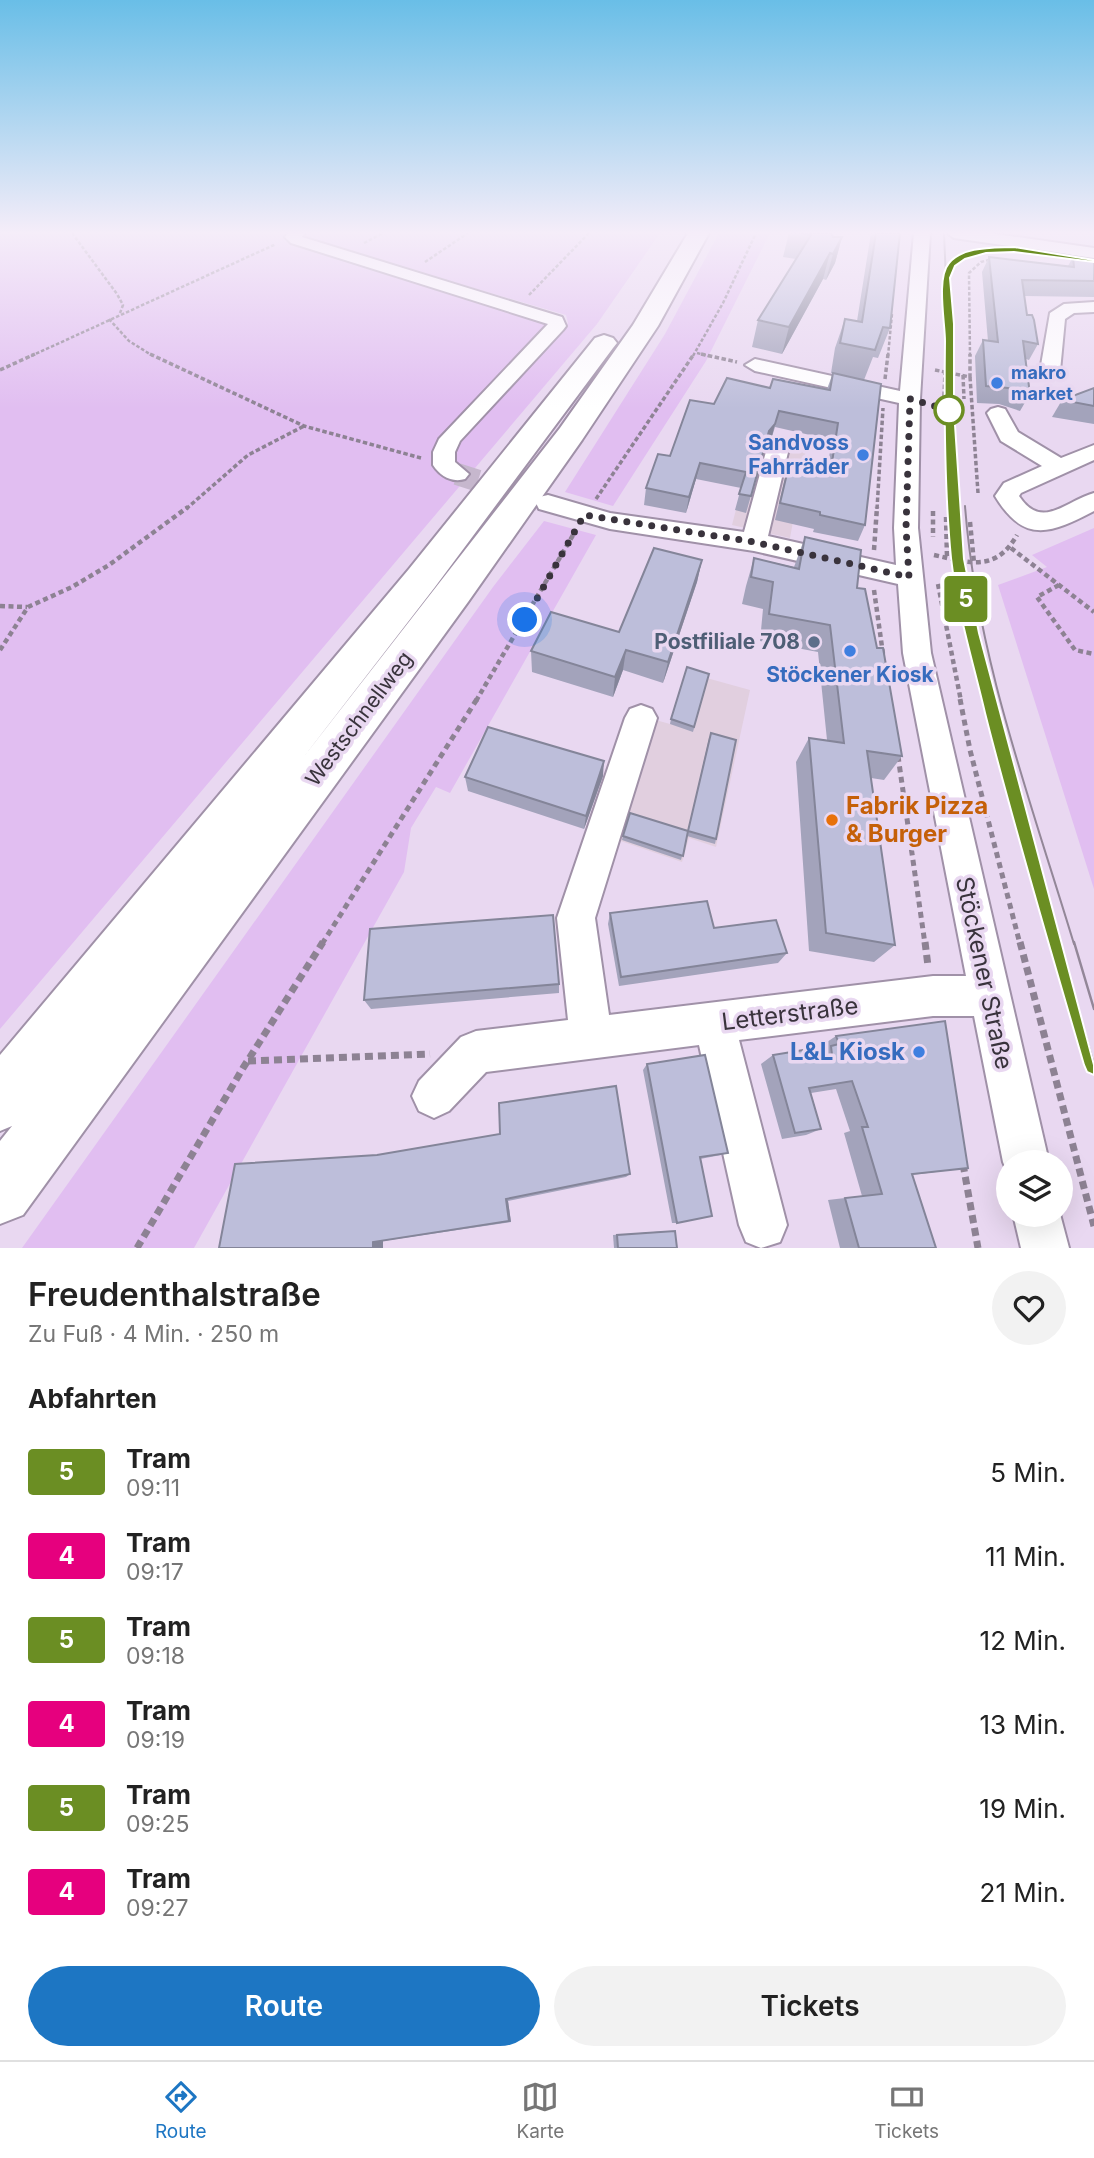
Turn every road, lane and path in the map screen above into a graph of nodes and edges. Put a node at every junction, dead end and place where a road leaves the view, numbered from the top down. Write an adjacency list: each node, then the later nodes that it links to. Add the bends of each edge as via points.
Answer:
1 (115, 291): 12 (path, via 123,305)
2 (169, 291): 12 (path)
3 (466, 291): 10 (street)
4 (531, 291): 10 (path)
5 (639, 291): 56 (highway, Westschnellweg, via 543,425)
6 (665, 291): 58 (highway, Westschnellweg, via 571,434 430,625)
7 (731, 291): 14 (path)
8 (918, 291): 23 (street, Stöckener Straße)
9 (969, 291): 21 (path)
10 (516, 306): 29 (street, via 550,316 557,326 450,439 444,452)
11 (1094, 306): 18 (street, via 1070,308 1056,317)
12 (120, 313): 13 (path)
13 (109, 319): 16 (path); 26 (path, via 128,341 164,362)
14 (696, 353): 15 (path); 34 (path)
15 (755, 365): 23 (street)
16 (0, 370)
17 (935, 370): 19 (path)
18 (1050, 371)
19 (945, 372): 20 (path); 22 (path)
20 (963, 375): 21 (path); 24 (path)
21 (971, 377): 31 (path)
22 (944, 396)
23 (910, 399): 42 (street, Stöckener Straße, via 906,528)
24 (964, 400)
25 (998, 414): 28 (street, via 1009,436)
26 (304, 426): 29 (path); 45 (path, via 248,455 109,565)
27 (778, 448): 38 (street)
28 (1077, 460): 30 (street, via 1086,466); 36 (street, via 1012,488 1007,496)
29 (450, 470)
30 (1094, 490)
31 (978, 493)
32 (1094, 501): 36 (street, via 1054,520 1034,523)
33 (548, 503): 34 (street)
34 (584, 515): 38 (street); 54 (path, via 498,667)
35 (946, 516): 40 (path)
36 (1024, 518): 39 (path)
37 (970, 522): 41 (path)
38 (754, 542): 42 (street)
39 (1011, 548): 41 (path, via 991,562); 43 (path)
40 (947, 558): 41 (path); 42 (path, via 934,555)
41 (974, 563)
42 (927, 575): 50 (street, Stöckener Straße, via 917,653); 60 (path)
43 (1059, 585): 46 (path); 48 (path, via 1037,597 1075,650)
44 (0, 606): 45 (path)
45 (28, 607): 47 (path)
46 (1094, 612)
47 (0, 650)
48 (1094, 654)
49 (641, 718): 52 (street, via 576,918)
50 (989, 996): 51 (street, Letterstraße, via 933,996); 57 (street, Stöckener Straße)
51 (714, 1023): 52 (street, Letterstraße); 59 (street)
52 (591, 1038): 53 (street, Letterstraße)
53 (476, 1052): 54 (path); 55 (street)
54 (247, 1061): 62 (path)
55 (434, 1096)
56 (0, 1101)
57 (1023, 1150)
58 (0, 1192)
59 (763, 1225)
60 (1094, 1226)
61 (1040, 1227): 63 (street)
62 (137, 1248)
63 (1045, 1248)

